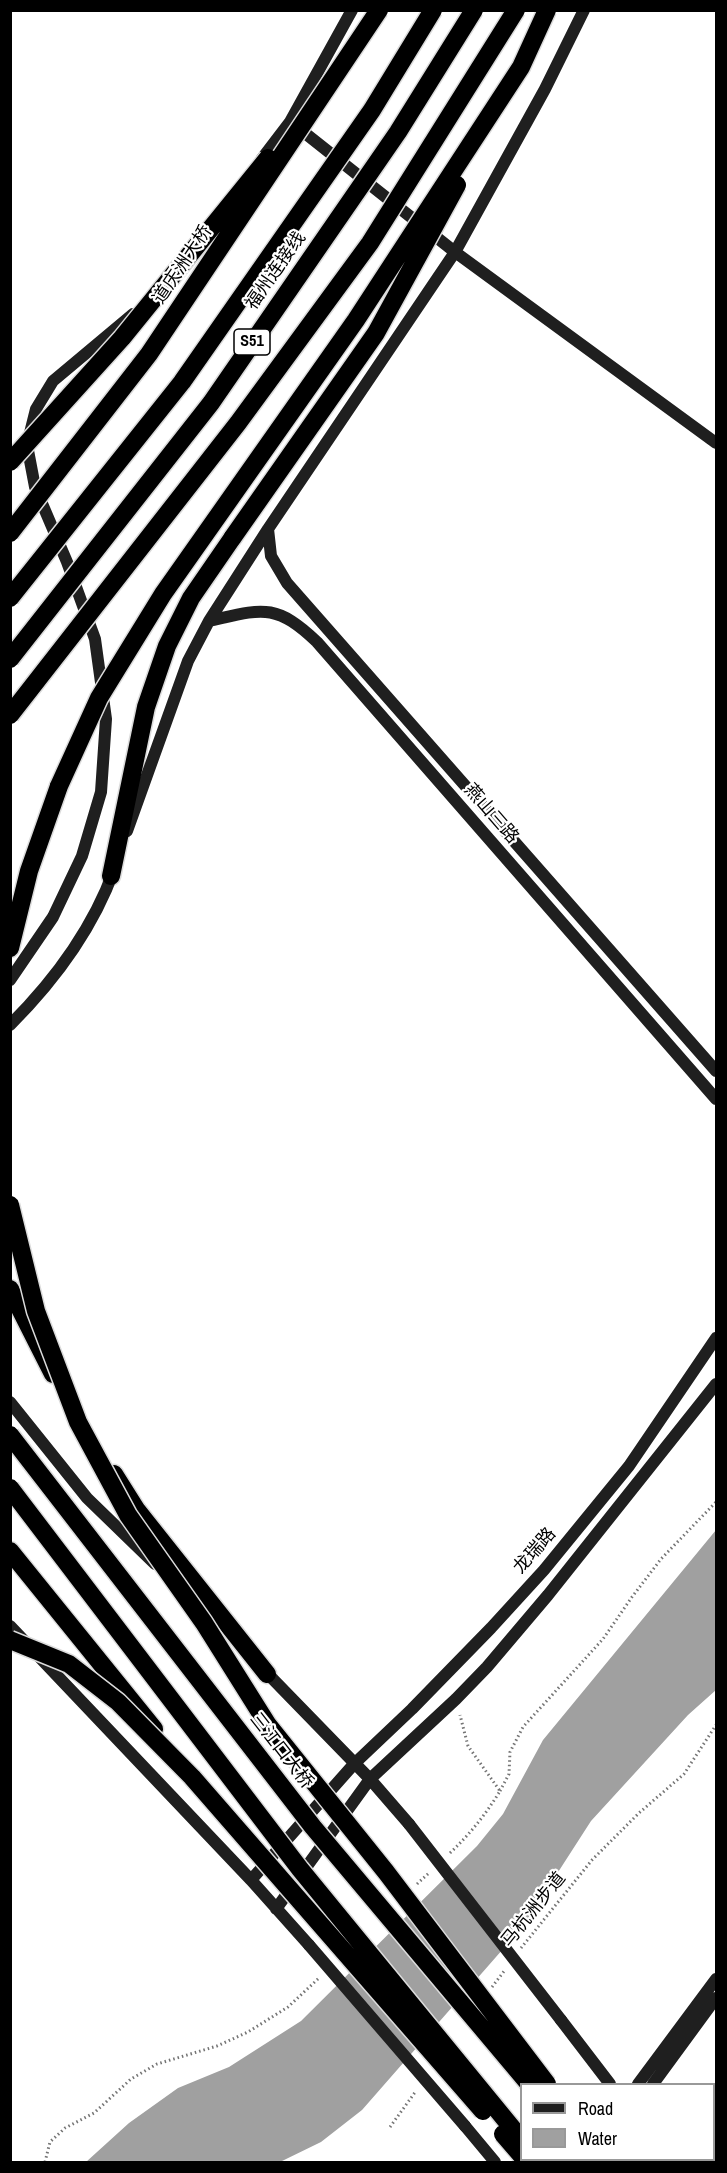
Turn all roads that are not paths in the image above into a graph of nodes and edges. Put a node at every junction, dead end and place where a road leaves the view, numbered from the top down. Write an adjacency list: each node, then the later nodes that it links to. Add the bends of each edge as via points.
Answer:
1 (352, 10): 10 (main road)
2 (379, 10): 8 (highway, 道庆洲大桥, bridge)
3 (434, 10): 18 (highway, 福州连接线 / S51, bridge, via 372,110 182,382)
4 (474, 10): 20 (highway, 福州连接线 / S51, bridge, via 398,132 211,403)
5 (516, 10): 21 (highway, bridge, via 370,243 238,423)
6 (547, 10): 9 (highway, bridge)
7 (584, 10): 11 (main road)
8 (343, 66): 12 (highway, bridge, via 122,338); 17 (highway, 道庆洲大桥, bridge, via 149,354)
9 (521, 67): 22 (highway, bridge, via 376,333 191,598 167,646 146,707); 23 (highway, bridge, via 356,320 163,594 99,698 59,786 29,871)
10 (290, 122): 11 (main road); 24 (main road, via 178,269 129,318 54,381 36,409 27,445 36,487 95,639 106,719 101,792 82,856 53,917)
11 (455, 252): 13 (main road); 16 (main road)
12 (53, 414): 14 (highway, bridge); 15 (highway, bridge)
13 (717, 443)
14 (10, 448)
15 (10, 462)
16 (268, 529): 19 (main road); 26 (main road, 燕山三路, via 271,556 287,584)
17 (10, 533)
18 (10, 598)
19 (209, 621): 22 (main road, via 188,661); 27 (main road, 燕山三路, via 269,612 285,615 301,626)
20 (10, 659)
21 (10, 715)
22 (111, 876): 25 (main road, via 82,938)
23 (10, 948)
24 (10, 980)
25 (10, 1025)
26 (717, 1071)
27 (717, 1099)
28 (10, 1205): 47 (highway, bridge, via 36,1311 78,1422 128,1515 204,1623 268,1725)
29 (10, 1289): 38 (highway, via 59,1387 136,1509)
30 (717, 1338): 39 (main road, 龙瑞路, via 629,1466 544,1570 491,1629)
31 (717, 1384): 41 (main road, 龙瑞路, via 487,1667)
32 (10, 1402): 38 (main road, via 87,1498)
33 (10, 1435): 46 (highway, 三江口大桥, bridge, via 313,1827)
34 (10, 1488): 51 (highway, bridge, via 300,1869)
35 (10, 1551): 40 (highway, bridge)
36 (10, 1626): 42 (main road)
37 (10, 1640): 40 (highway, bridge, via 69,1664 118,1702)
38 (267, 1674): 39 (main road)
39 (354, 1764): 41 (main road); 42 (main road, 龙瑞路)
40 (192, 1778): 52 (highway, bridge)
41 (370, 1779): 43 (main road, 龙瑞路); 48 (main road, bridge)
42 (251, 1880): 43 (main road)
43 (276, 1909): 53 (main road, bridge)
44 (717, 1978): 49 (main road)
45 (717, 1998): 50 (main road)
46 (527, 2083)
47 (546, 2083)
48 (608, 2083)
49 (639, 2083)
50 (653, 2083)
51 (520, 2138)
52 (520, 2154)
53 (495, 2163)

